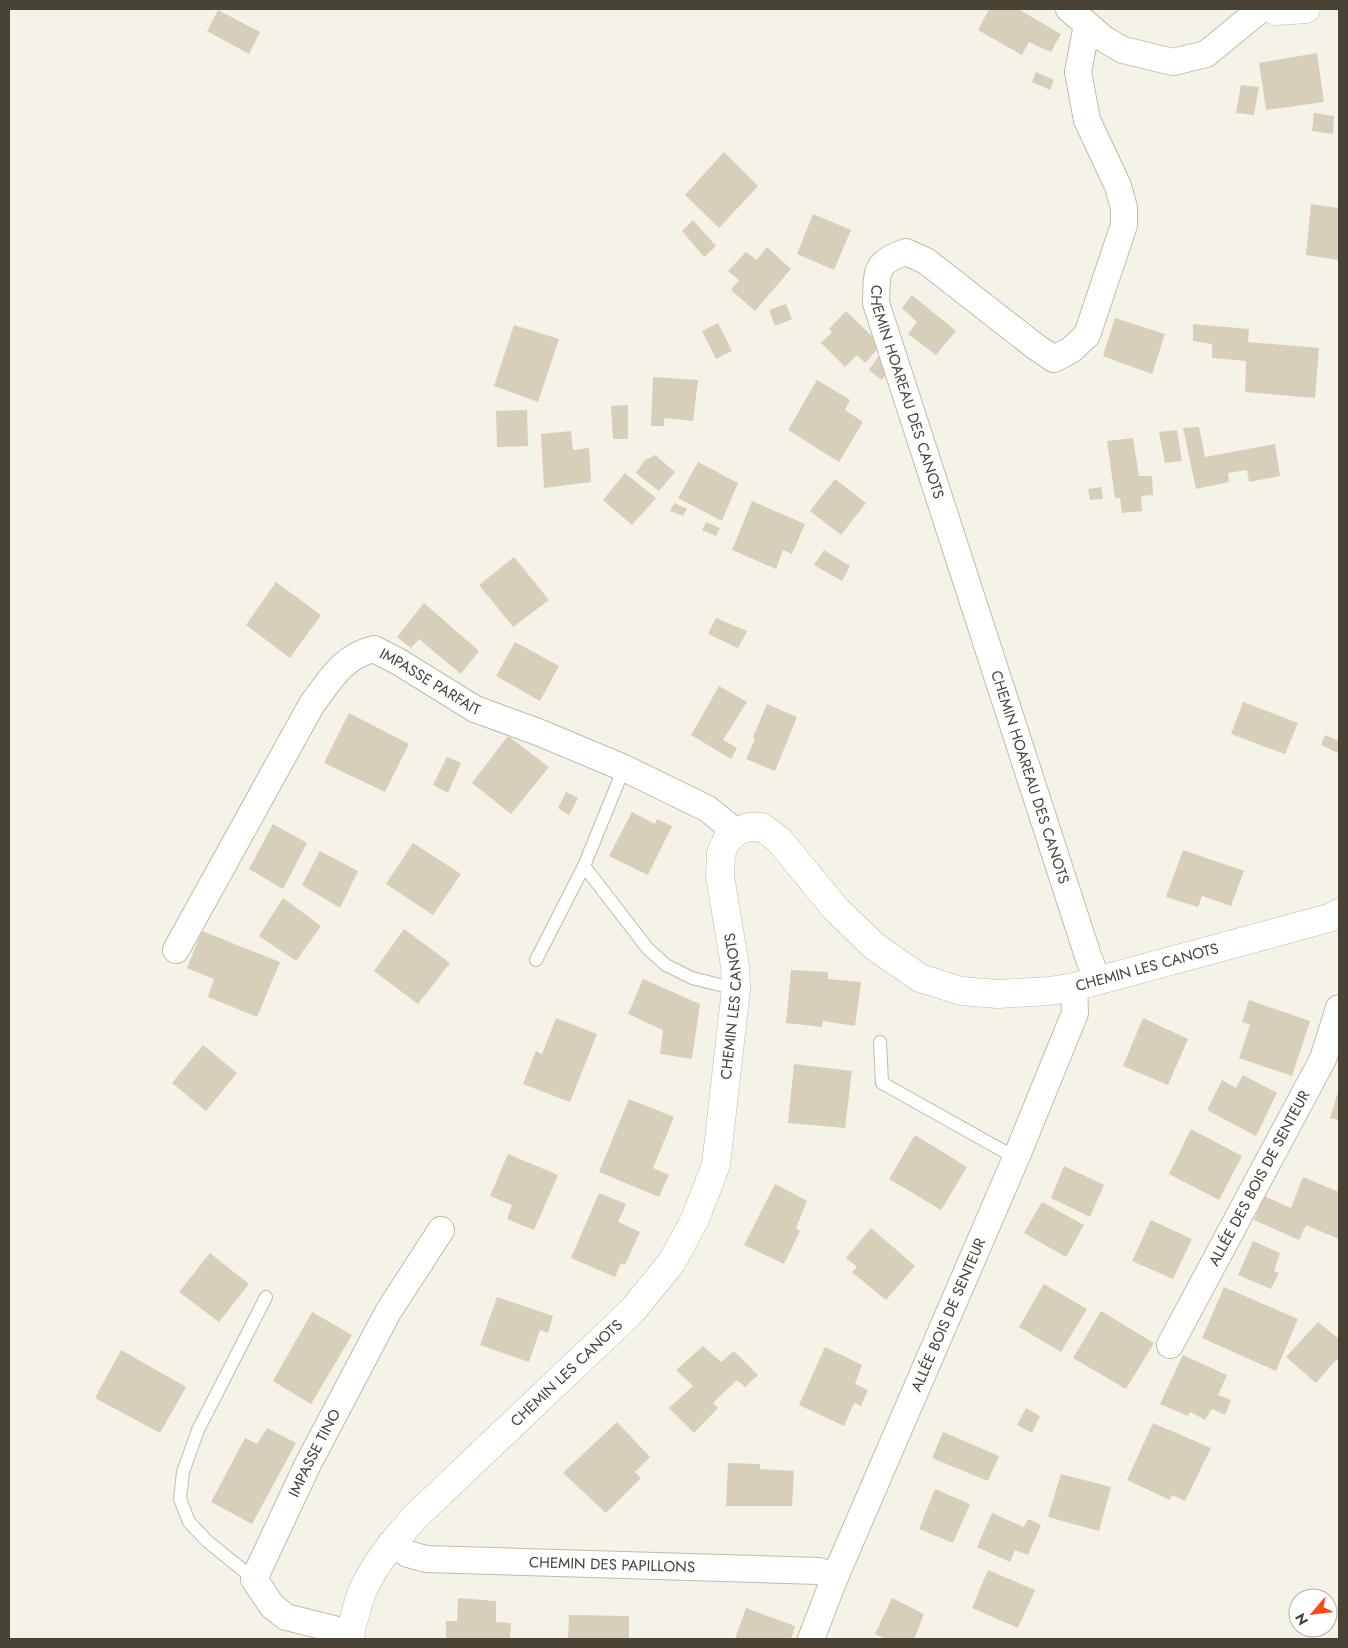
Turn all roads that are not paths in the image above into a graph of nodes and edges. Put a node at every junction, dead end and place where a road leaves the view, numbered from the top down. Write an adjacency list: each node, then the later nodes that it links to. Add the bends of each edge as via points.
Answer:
1 (1261, 9): 4 (street, via 1206,54 1173,62 1123,50)
2 (1273, 9): 3 (street)
3 (1306, 9)
4 (1078, 17): 11 (street, CHEMIN HOAREAU DES CANOTS, via 1078,72 1088,120 1118,186 1124,208 1124,224 1087,335 1071,350 1054,359 926,261 906,252 889,257 878,272 876,303 1086,950)
5 (624, 768): 6 (street, IMPASSE PARFAIT, via 708,809); 7 (lane); 9 (street, IMPASSE PARFAIT, via 475,709 374,649 360,652 339,668 312,704)
6 (736, 832): 11 (street, CHEMIN LES CANOTS, via 762,827 779,840 835,908 874,946 920,978 961,990 998,994 1050,991); 12 (street, CHEMIN LES CANOTS, via 727,840 721,853 720,876)
7 (584, 866): 10 (lane); 12 (lane, via 648,949 666,965 692,978)
8 (1339, 913): 11 (street, CHEMIN LES CANOTS)
9 (176, 950)
10 (536, 960)
11 (1086, 984): 15 (street, ALLÉE BOIS DE SENTEUR)
12 (736, 989): 19 (street, CHEMIN LES CANOTS, via 716,1165 672,1262 632,1311)
13 (1339, 1008): 18 (street, ALLÉE DES BOIS DE SENTEUR, via 1323,1058)
14 (880, 1042): 15 (lane, via 882,1083)
15 (1016, 1158): 20 (street, ALLÉE BOIS DE SENTEUR)
16 (441, 1230): 21 (street, IMPASSE TINO, via 388,1312 308,1464)
17 (266, 1297): 21 (lane, via 198,1430 183,1472 180,1500 190,1522)
18 (1170, 1345)
19 (391, 1543): 20 (street, CHEMIN DES PAPILLONS, via 408,1554 426,1559 819,1571); 22 (street, CHEMIN LES CANOTS, via 361,1594)
20 (835, 1577): 23 (street, ALLÉE BOIS DE SENTEUR)
21 (254, 1579): 22 (street, via 272,1606 286,1617)
22 (351, 1636)
23 (811, 1639)

